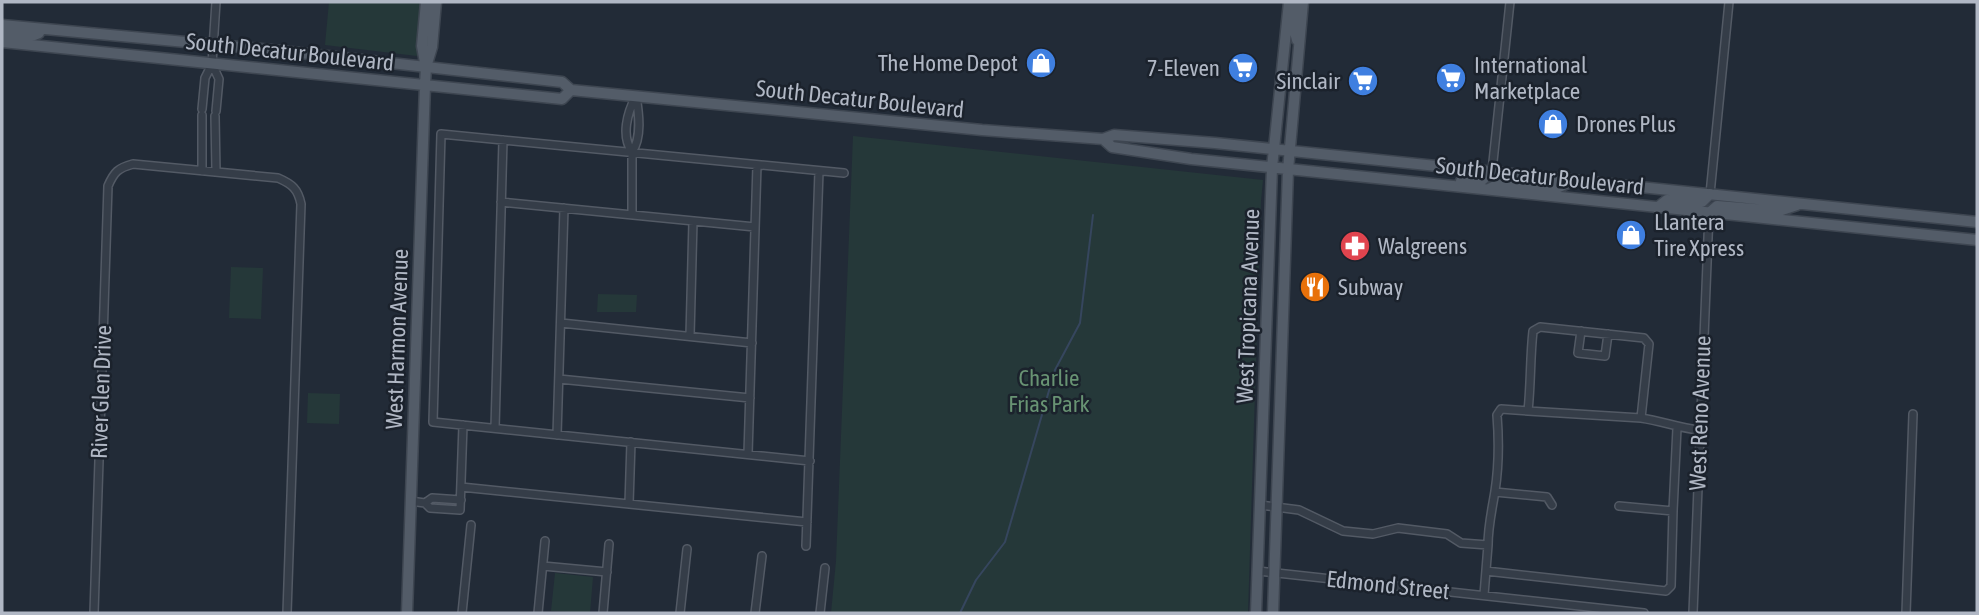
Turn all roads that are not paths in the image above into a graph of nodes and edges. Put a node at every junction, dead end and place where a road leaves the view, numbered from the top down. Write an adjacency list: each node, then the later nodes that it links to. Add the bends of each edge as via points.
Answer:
1 (216, 2): 13 (street)
2 (426, 2): 16 (main road, West Harmon Avenue, via 422,46)
3 (436, 2): 16 (main road, West Harmon Avenue)
4 (1289, 2): 22 (main road, West Tropicana Avenue)
5 (1296, 2): 14 (main road, via 1294,28)
6 (1303, 2): 14 (main road, West Tropicana Avenue)
7 (1510, 2): 30 (street)
8 (1729, 2): 36 (street)
9 (2, 25): 10 (main road, South Decatur Boulevard)
10 (46, 30): 11 (main road, via 34,35); 13 (main road, South Decatur Boulevard)
11 (2, 34)
12 (2, 42): 15 (main road, South Decatur Boulevard)
13 (213, 45): 15 (street); 16 (main road, South Decatur Boulevard)
14 (1299, 48): 23 (main road, West Tropicana Avenue)
15 (212, 64): 17 (main road, South Decatur Boulevard); 28 (street, via 205,78); 31 (street, via 219,79)
16 (426, 67): 17 (main road, West Harmon Avenue); 18 (main road, South Decatur Boulevard, via 562,82)
17 (425, 85): 18 (main road, South Decatur Boulevard, via 562,99); 70 (main road, West Harmon Avenue)
18 (571, 90): 19 (main road, South Decatur Boulevard)
19 (636, 96): 20 (main road, South Decatur Boulevard); 24 (street, via 627,112 627,144)
20 (1103, 139): 22 (main road, South Decatur Boulevard, via 1114,135); 26 (main road, South Decatur Boulevard, via 1112,147)
21 (503, 140): 24 (street); 37 (street); 59 (street, via 441,134 433,422)
22 (1273, 149): 23 (main road, South Decatur Boulevard); 26 (main road, West Tropicana Avenue)
23 (1290, 151): 27 (main road, West Tropicana Avenue); 30 (main road, South Decatur Boulevard)
24 (632, 152): 25 (street); 42 (street)
25 (757, 165): 29 (street); 45 (street)
26 (1272, 168): 27 (main road, South Decatur Boulevard); 54 (main road, West Tropicana Avenue)
27 (1288, 170): 34 (main road, South Decatur Boulevard); 55 (main road, West Tropicana Avenue)
28 (202, 171): 31 (street); 93 (street, River Glen Drive, via 133,164 114,172 108,186)
29 (820, 171): 32 (street); 66 (street)
30 (1492, 171): 33 (main road, South Decatur Boulevard); 34 (main road, via 1482,180)
31 (216, 172): 94 (street, via 278,178 296,190 301,204)
32 (844, 173)
33 (1572, 181): 35 (main road, via 1557,188 1501,183); 36 (main road, South Decatur Boulevard)
34 (1430, 184): 35 (main road, South Decatur Boulevard)
35 (1489, 190): 40 (main road, South Decatur Boulevard)
36 (1710, 194): 38 (main road, South Decatur Boulevard); 40 (main road, via 1702,202 1667,201)
37 (502, 202): 39 (street); 61 (street)
38 (1800, 204): 41 (main road, via 1779,211 1717,206); 44 (main road, South Decatur Boulevard)
39 (564, 208): 42 (street); 47 (street)
40 (1657, 208): 41 (main road, South Decatur Boulevard)
41 (1709, 213): 46 (main road, South Decatur Boulevard); 62 (street, West Reno Avenue)
42 (632, 215): 43 (street)
43 (693, 221): 45 (street); 50 (street)
44 (1977, 222)
45 (755, 227): 51 (street)
46 (1977, 240)
47 (561, 323): 50 (street); 52 (street)
48 (1581, 331): 49 (street); 49 (street, via 1578,353 1605,356); 56 (street, via 1540,327 1533,331)
49 (1608, 334): 58 (street, via 1644,338 1649,344)
50 (690, 337): 51 (street)
51 (752, 343): 53 (street)
52 (559, 379): 53 (street); 63 (street)
53 (750, 398): 65 (street)
54 (1263, 403): 55 (main road); 73 (main road, West Tropicana Avenue)
55 (1279, 404): 76 (main road, West Tropicana Avenue)
56 (1528, 411): 58 (street); 68 (street, via 1501,409 1497,415)
57 (1913, 414): 106 (street)
58 (1641, 418): 60 (street, via 1670,422)
59 (463, 425): 61 (street); 67 (street)
60 (1677, 428): 62 (street); 77 (street)
61 (495, 429): 63 (street)
62 (1699, 430): 105 (street, West Reno Avenue)
63 (558, 435): 64 (street)
64 (631, 442): 65 (street); 72 (street)
65 (748, 454): 66 (street)
66 (810, 461): 78 (street)
67 (461, 487): 69 (street); 72 (street)
68 (1495, 492): 74 (street, via 1547,498); 82 (street)
69 (461, 500): 71 (street, via 432,498); 71 (street, via 460,510 430,508)
70 (410, 501): 71 (street); 95 (main road, West Harmon Avenue)
71 (425, 503)
72 (629, 504): 78 (street)
73 (1260, 505): 76 (street); 88 (main road, West Tropicana Avenue)
74 (1552, 505)
75 (1619, 506): 77 (street)
76 (1277, 507): 82 (street, via 1299,510 1343,531 1373,534 1398,528); 91 (main road, West Tropicana Avenue)
77 (1673, 510): 89 (street, via 1671,586 1666,591)
78 (807, 522): 83 (street)
79 (471, 525): 96 (street)
80 (545, 541): 86 (street)
81 (609, 544): 90 (street)
82 (1488, 545): 89 (street)
83 (806, 546)
84 (687, 549): 99 (street)
85 (762, 556): 100 (street)
86 (543, 566): 90 (street); 97 (street)
87 (825, 568): 101 (street)
88 (1258, 570): 91 (street, Edmond Street); 102 (main road, West Tropicana Avenue)
89 (1486, 571): 92 (street)
90 (607, 572): 98 (street)
91 (1274, 572): 92 (street, Edmond Street); 103 (main road, West Tropicana Avenue)
92 (1485, 595): 104 (street, Edmond Street)
93 (94, 613)
94 (287, 613)
95 (407, 613)
96 (462, 613)
97 (538, 613)
98 (603, 613)
99 (680, 613)
100 (755, 613)
101 (820, 613)
102 (1256, 613)
103 (1273, 613)
104 (1644, 613)
105 (1693, 613)
106 (1906, 613)

